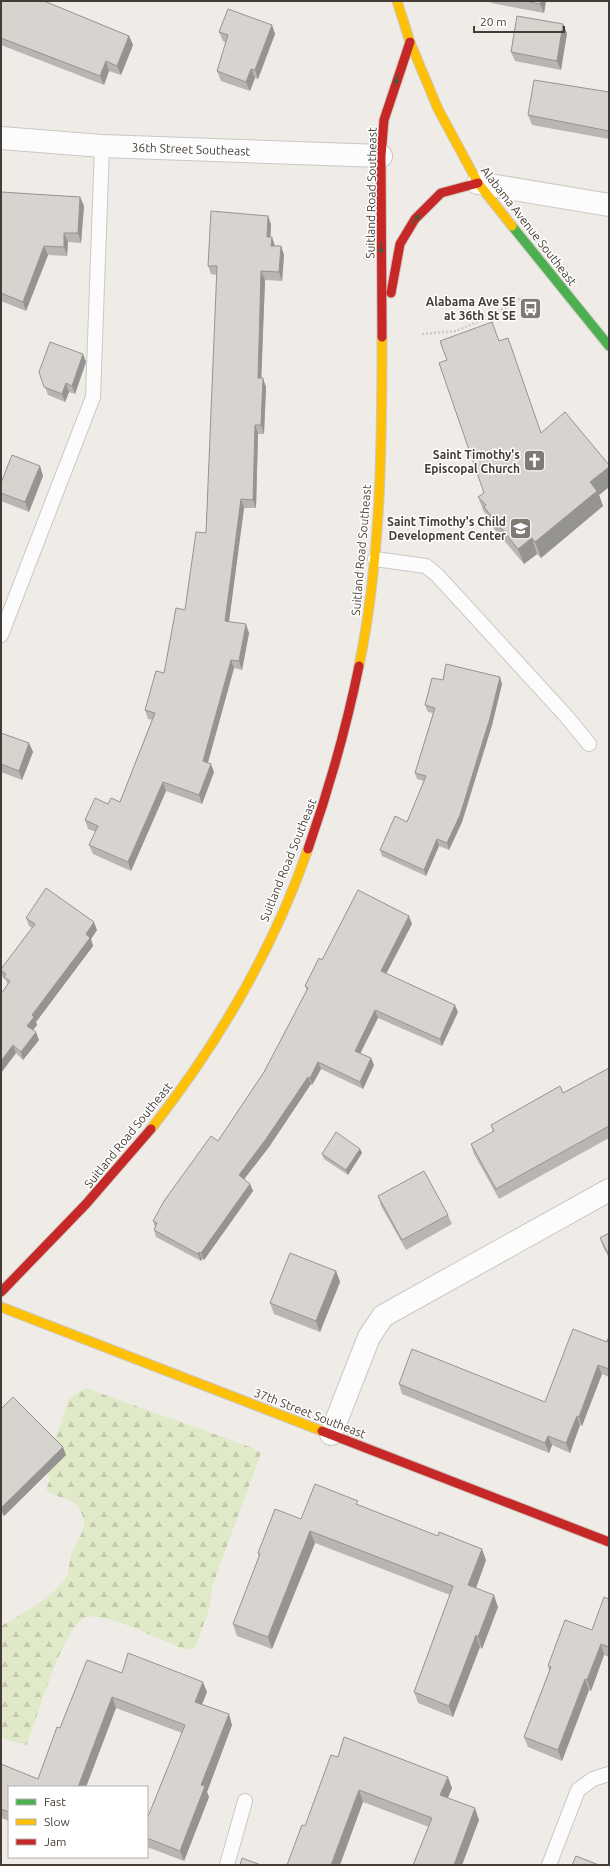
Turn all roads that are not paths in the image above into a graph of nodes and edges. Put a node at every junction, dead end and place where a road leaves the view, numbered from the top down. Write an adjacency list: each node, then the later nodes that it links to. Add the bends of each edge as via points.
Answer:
1 (397, 1): 2 (main road, Alabama Avenue Southeast)
2 (410, 42): 5 (main road, Suitland Road Southeast, one-way to 5, via 384,120); 6 (main road, Alabama Avenue Southeast, via 438,109)
3 (1, 138): 4 (street, 36th Street Southeast)
4 (102, 146): 5 (street, 36th Street Southeast); 11 (lane, via 93,397)
5 (381, 156): 9 (main road, Suitland Road Southeast, one-way to 9)
6 (478, 183): 7 (street); 8 (main road, Alabama Avenue Southeast); 9 (main road, Suitland Road Southeast, one-way to 6, via 400,244 415,219 441,193)
7 (609, 205)
8 (609, 346)
9 (381, 350): 10 (main road, Suitland Road Southeast, via 381,440)
10 (375, 559): 12 (lane, via 426,566 437,575); 14 (main road, Suitland Road Southeast, via 356,686 331,782 303,862 251,976 189,1078 137,1147 72,1222)
11 (1, 635)
12 (589, 744)
13 (609, 1190): 16 (street, via 383,1316 369,1337)
14 (1, 1292)
15 (1, 1307): 16 (main road, 37th Street Southeast)
16 (331, 1434): 17 (main road, 37th Street Southeast)
17 (609, 1542)
18 (609, 1774): 21 (lane, via 593,1779 578,1790)
19 (245, 1801): 20 (lane)
20 (227, 1865)
21 (550, 1865)

